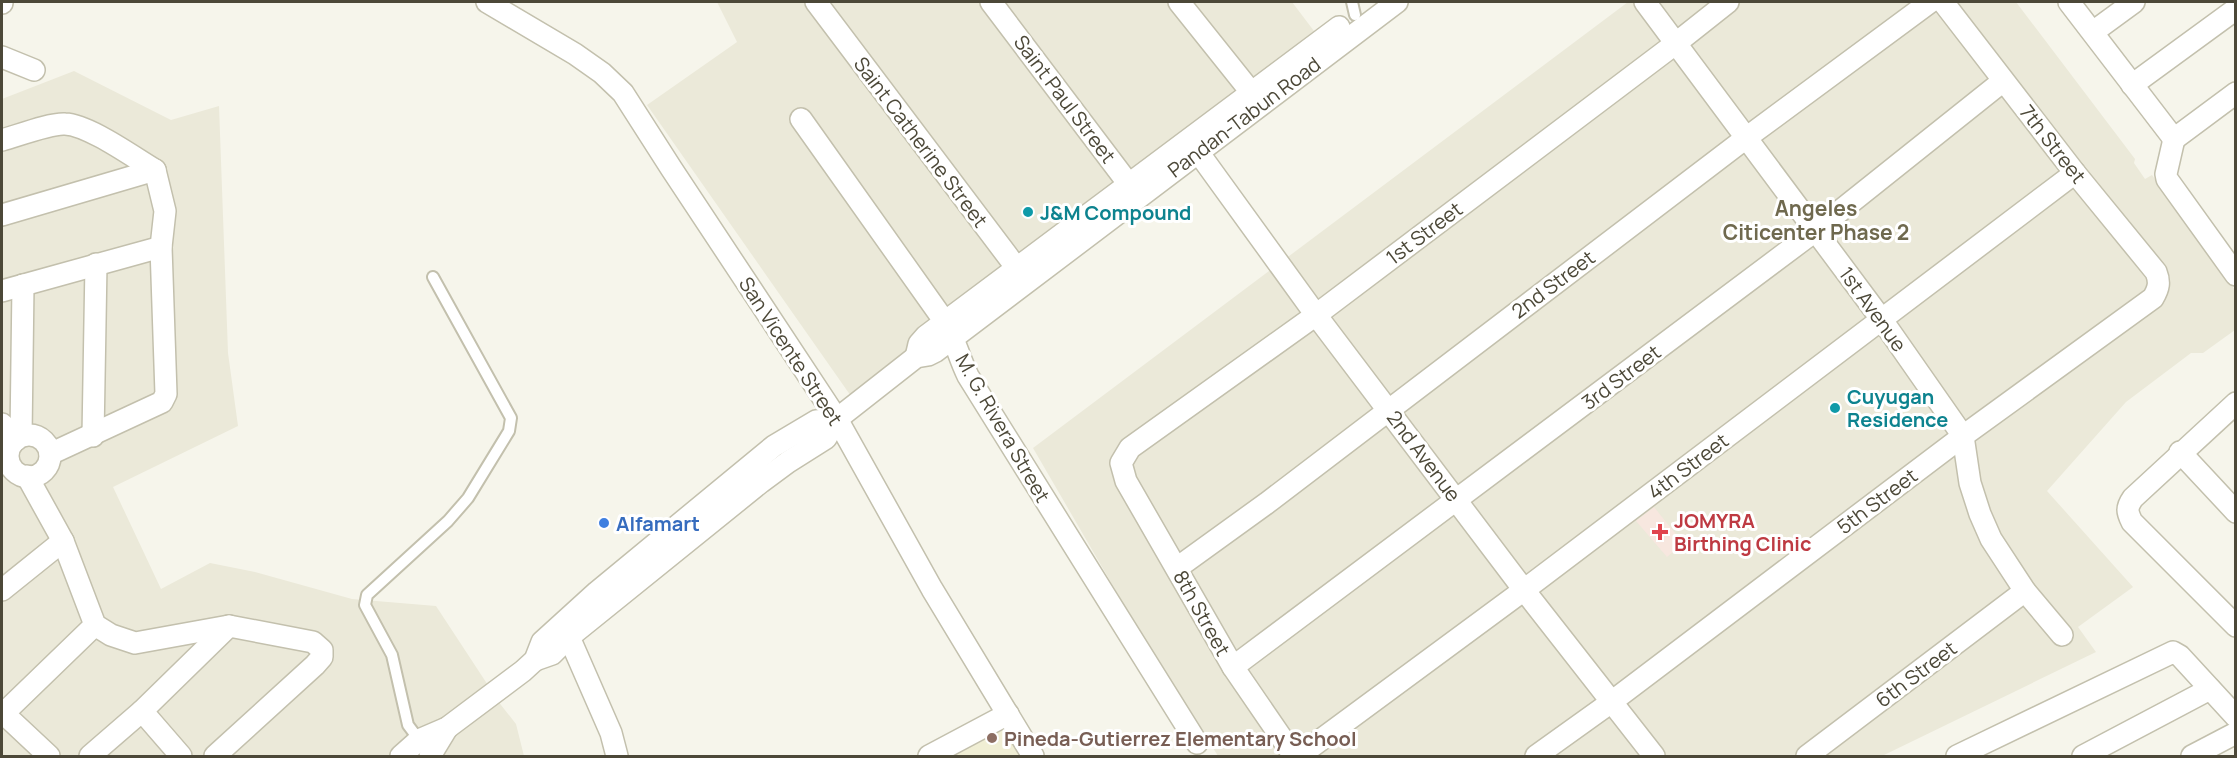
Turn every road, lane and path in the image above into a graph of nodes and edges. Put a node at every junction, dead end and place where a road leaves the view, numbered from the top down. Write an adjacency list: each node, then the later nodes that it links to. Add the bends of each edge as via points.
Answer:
1 (487, 2): 46 (street, San Vicente Street, via 575,54 623,93)
2 (816, 2): 35 (street, Saint Catherine Street)
3 (991, 2): 30 (street, Saint Paul Street)
4 (1179, 2): 22 (street)
5 (1373, 2): 13 (street, Pandan-Tabun Road)
6 (1397, 2): 22 (street, Pandan-Tabun Road)
7 (1645, 2): 16 (street, 1st Avenue)
8 (1728, 2): 16 (street, 1st Street)
9 (1930, 2): 24 (street, 2nd Street)
10 (1943, 2): 19 (street, 7th Street)
11 (2069, 2): 15 (street)
12 (2134, 2): 15 (street)
13 (1353, 8): 22 (street, Pandan-Tabun Road)
14 (2235, 9): 20 (street)
15 (2093, 32): 20 (street)
16 (1675, 44): 24 (street, 1st Avenue); 41 (street, 1st Street)
17 (2, 57): 18 (street)
18 (34, 70)
19 (2003, 81): 29 (street, 7th Street); 32 (street, 3rd Street)
20 (2133, 85): 26 (street)
21 (2235, 93): 26 (street)
22 (1256, 98): 27 (street, Pandan-Tabun Road); 30 (street, Pandan-Tabun Road)
23 (801, 119): 43 (street, M. G. Rivera Street)
24 (1746, 138): 32 (street, 1st Avenue); 45 (street, 2nd Street)
25 (2, 140): 28 (street, via 69,124 102,138)
26 (2174, 140): 36 (street, via 2167,179)
27 (1198, 152): 30 (street, Pandan-Tabun Road); 41 (street, 2nd Avenue)
28 (155, 170): 31 (street); 33 (street, via 165,211)
29 (2075, 173): 39 (street, 7th Street, via 2156,272); 42 (street, 4th Street)
30 (1134, 191): 35 (street, Pandan-Tabun Road)
31 (2, 215)
32 (1815, 231): 42 (street, 1st Avenue); 54 (street, 3rd Street)
33 (161, 247): 34 (street); 48 (street, via 166,394 162,402)
34 (96, 264): 38 (street); 48 (street)
35 (1022, 275): 43 (street, Pandan-Tabun Road)
36 (2235, 275)
37 (433, 277): 75 (lane, via 510,418 509,431 468,498 367,595 365,604 392,655 408,725)
38 (23, 285): 40 (street); 47 (street)
39 (2158, 287): 49 (street, 5th Street, via 2153,298)
40 (2, 291)
41 (1316, 315): 45 (street, 2nd Avenue); 52 (street, 1st Street, via 1130,448)
42 (1882, 320): 49 (street, 1st Avenue); 59 (street, 4th Street)
43 (950, 330): 46 (street, Pandan-Tabun Road, via 932,353 916,357); 74 (street, M. G. Rivera Street, via 968,375)
44 (2235, 403): 50 (street)
45 (1388, 409): 54 (street, 2nd Avenue); 57 (street, 2nd Street)
46 (837, 418): 64 (street, Pandan-Tabun Road, via 816,421); 71 (street, San Vicente Street, via 932,589)
47 (13, 434): 51 (street, via 40,438); 53 (street, via 9,451)
48 (93, 436): 51 (street)
49 (1963, 436): 60 (street, 1st Avenue, via 1970,483 1980,514); 68 (street, 5th Street)
50 (2180, 452): 55 (street); 63 (street, via 2133,498 2127,512 2132,522)
51 (50, 454): 53 (street, via 46,468 34,476)
52 (1120, 464): 57 (street, 8th Street)
53 (13, 471): 56 (street)
54 (1457, 501): 59 (street, 2nd Avenue); 66 (street, 3rd Street)
55 (2235, 512)
56 (63, 541): 58 (street); 61 (street)
57 (1177, 568): 66 (street, 8th Street)
58 (2, 590)
59 (1524, 590): 68 (street, 2nd Avenue); 85 (street, 4th Street)
60 (2025, 591): 65 (street, 1st Avenue); 88 (street, 6th Street)
61 (95, 625): 62 (street, via 135,643); 70 (street)
62 (229, 626): 69 (street); 79 (street, via 314,642 322,650 315,665)
63 (2235, 626)
64 (564, 632): 75 (street, Pandan-Tabun Road, via 542,642 529,665 447,728); 81 (street, via 611,733)
65 (2062, 635)
66 (1233, 667): 84 (street, 8th Street)
67 (2210, 689): 72 (street); 89 (street, via 2180,656 2168,653); 90 (street)
68 (1610, 703): 86 (street, 5th Street); 87 (street, 2nd Avenue)
69 (142, 711): 77 (street); 78 (street)
70 (2, 714): 76 (street)
71 (1008, 714): 82 (street); 83 (street, San Vicente Street)
72 (2235, 717)
73 (2235, 733): 91 (street)
74 (1197, 743)
75 (427, 751): 80 (street)
76 (49, 756)
77 (90, 756)
78 (181, 756)
79 (215, 756)
80 (401, 756)
81 (617, 756)
82 (930, 756)
83 (1033, 756)
84 (1293, 756)
85 (1299, 756)
86 (1536, 756)
87 (1654, 756)
88 (1807, 756)
89 (1957, 756)
90 (2083, 756)
91 (2192, 756)

